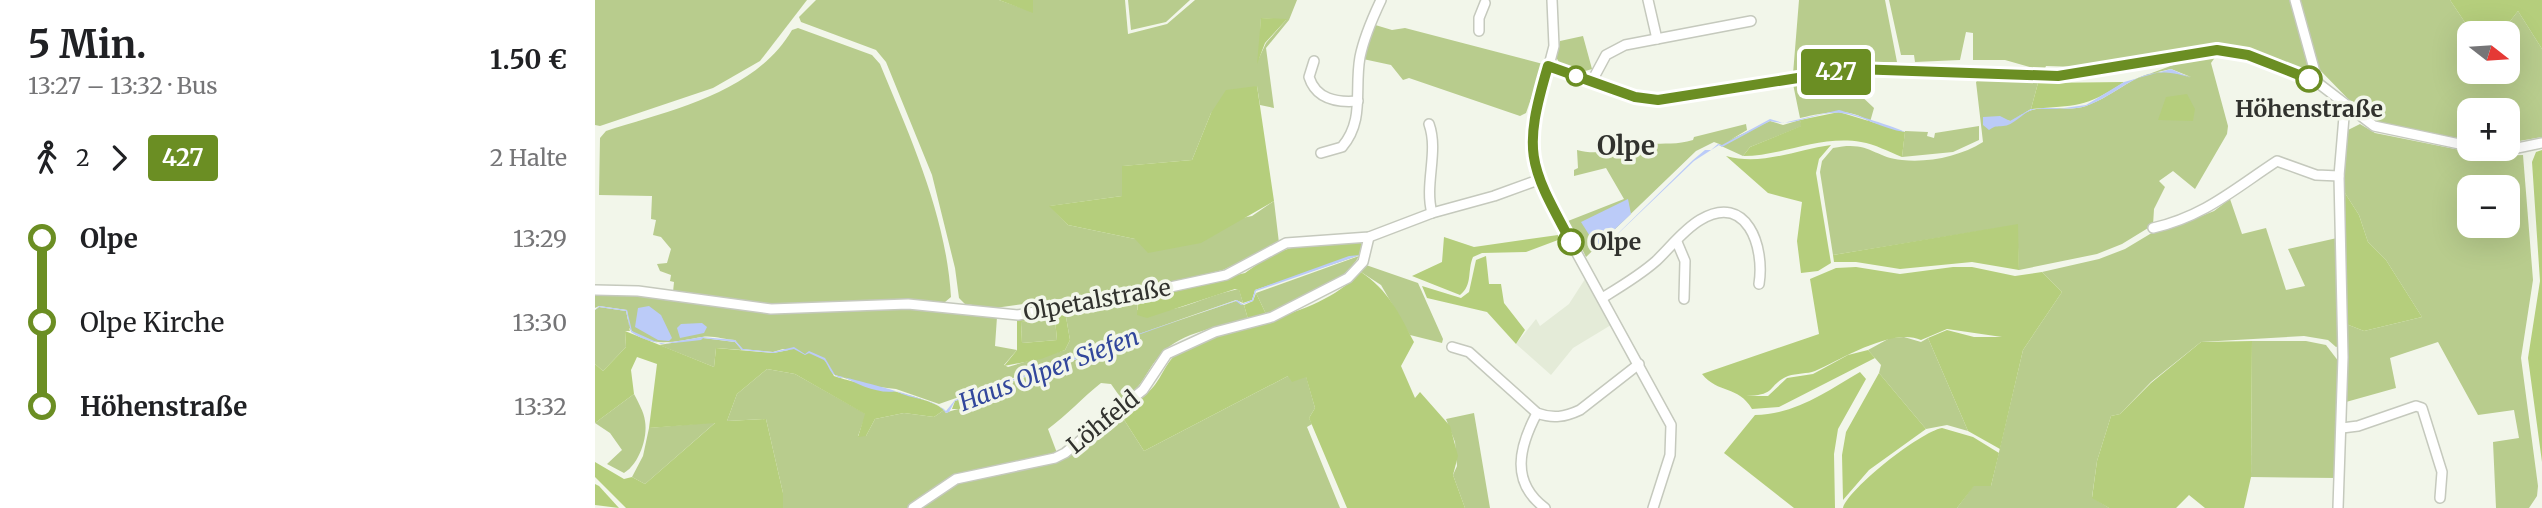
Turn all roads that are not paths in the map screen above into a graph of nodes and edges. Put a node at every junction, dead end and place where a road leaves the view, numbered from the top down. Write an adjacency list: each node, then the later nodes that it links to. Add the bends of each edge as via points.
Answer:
1 (1381, 0): 13 (street, via 1364,38)
2 (1552, 0): 10 (street, via 1555,28)
3 (1648, 0): 8 (street)
4 (2295, 0): 12 (street)
5 (1485, 1): 7 (street)
6 (1751, 20): 8 (street)
7 (1479, 30)
8 (1657, 39): 11 (street, via 1625,45 1606,55)
9 (1314, 61): 13 (street, via 1309,76 1317,91 1336,101)
10 (1548, 66): 11 (street); 21 (street, via 1532,131)
11 (1592, 81): 12 (street, via 1658,100 1855,69 2058,76 2217,50 2264,61)
12 (2318, 83): 14 (street)
13 (1358, 102): 19 (street, via 1351,136 1334,152)
14 (2345, 105): 16 (street, via 2374,126); 20 (street)
15 (1429, 124): 22 (street, via 1433,135 1427,195)
16 (2457, 143)
17 (2542, 143): 18 (street)
18 (2520, 148)
19 (1321, 153)
20 (2339, 176): 23 (street, via 2316,175 2277,161 2220,202); 33 (street)
21 (1538, 180): 22 (street, Olpetalstraße); 28 (street)
22 (1432, 213): 24 (street, Olpetalstraße)
23 (2153, 228)
24 (1369, 237): 27 (street, Olpetalstraße, via 1286,243 1226,275 1018,316 908,304 771,309 638,291); 35 (street, Löhfeld, via 1363,262 1348,278 1272,317 1215,332 1167,354 1143,390 1065,453 955,479)
25 (1677, 242): 26 (street, via 1702,219 1718,214 1736,216 1750,225 1758,239); 28 (street); 29 (street, via 1685,261)
26 (1759, 284)
27 (595, 290)
28 (1602, 298): 31 (street)
29 (1684, 299)
30 (1452, 347): 32 (street, via 1469,352)
31 (1639, 364): 32 (street, via 1580,410 1557,417); 37 (street, via 1671,425 1670,455)
32 (1537, 413): 36 (street, via 1519,470 1531,494)
33 (2342, 428): 34 (street, via 2422,408 2442,472); 38 (street)
34 (2440, 498)
35 (913, 508)
36 (1545, 508)
37 (1653, 508)
38 (2338, 508)

